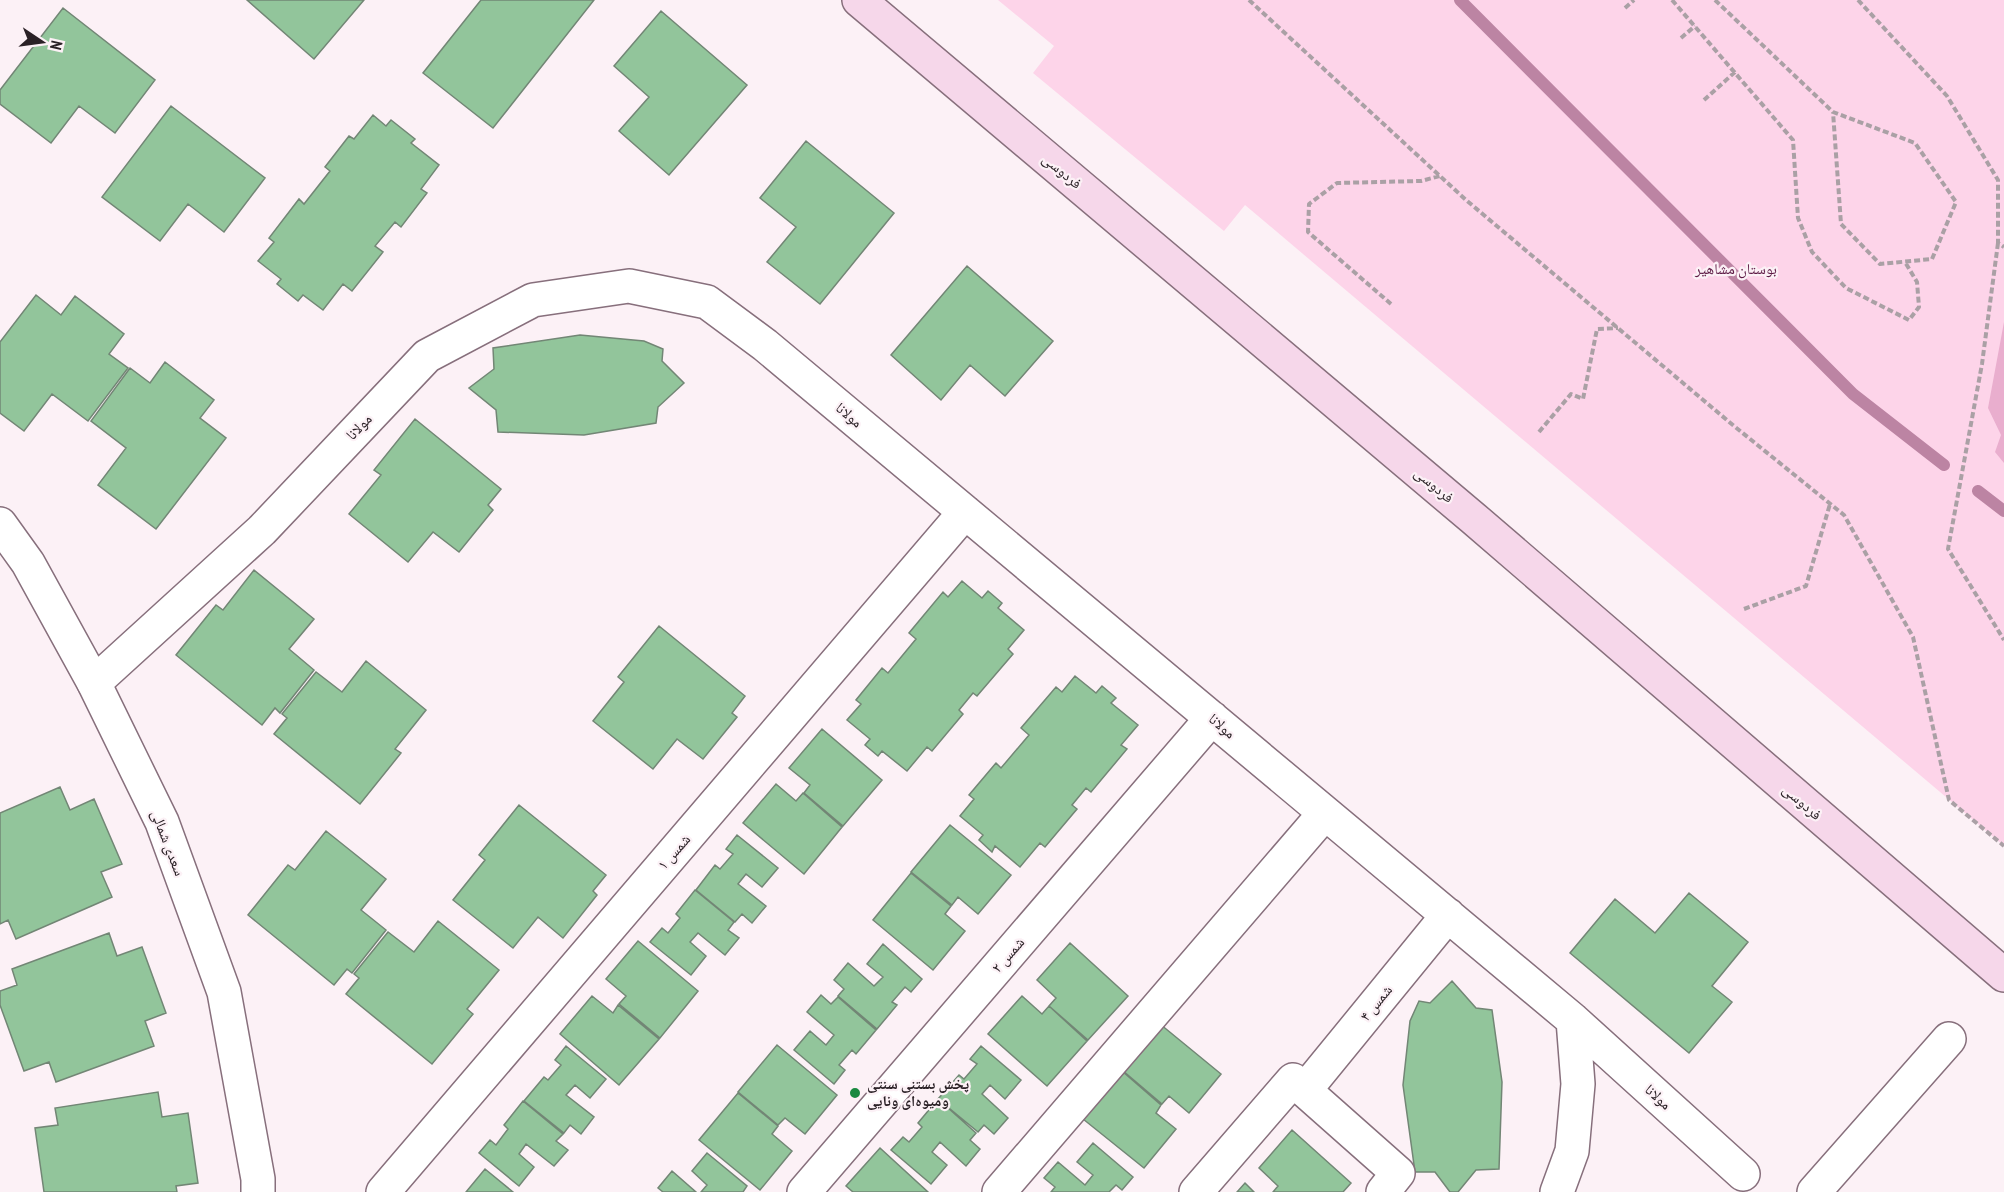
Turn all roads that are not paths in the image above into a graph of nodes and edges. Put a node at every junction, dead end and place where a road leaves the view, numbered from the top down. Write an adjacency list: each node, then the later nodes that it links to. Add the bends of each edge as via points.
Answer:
1 (859, 0): 8 (main road, فردوسی, via 1473,518)
2 (965, 512): 4 (street, مولانا, via 765,345 707,302 629,286 533,300 427,356 262,530); 5 (street, مولانا); 14 (street, شمس ۱)
3 (0, 524): 4 (street, سعدی شمالی, via 28,564)
4 (94, 683): 13 (street, سعدی شمالی, via 162,822 224,992)
5 (1212, 718): 6 (street, مولانا); 15 (street, شمس ۲)
6 (1325, 813): 7 (street, مولانا); 16 (street)
7 (1448, 915): 9 (street, مولانا); 11 (street, شمس ۴)
8 (2004, 975)
9 (1573, 1020): 12 (street, مولانا); 19 (street, via 1578,1083 1572,1151)
10 (1949, 1039): 20 (street)
11 (1299, 1085): 17 (street, شمس ۴); 18 (street, via 1398,1173)
12 (1743, 1174)
13 (258, 1192)
14 (383, 1192)
15 (804, 1192)
16 (999, 1192)
17 (1196, 1192)
18 (1383, 1192)
19 (1557, 1192)
20 (1815, 1192)

